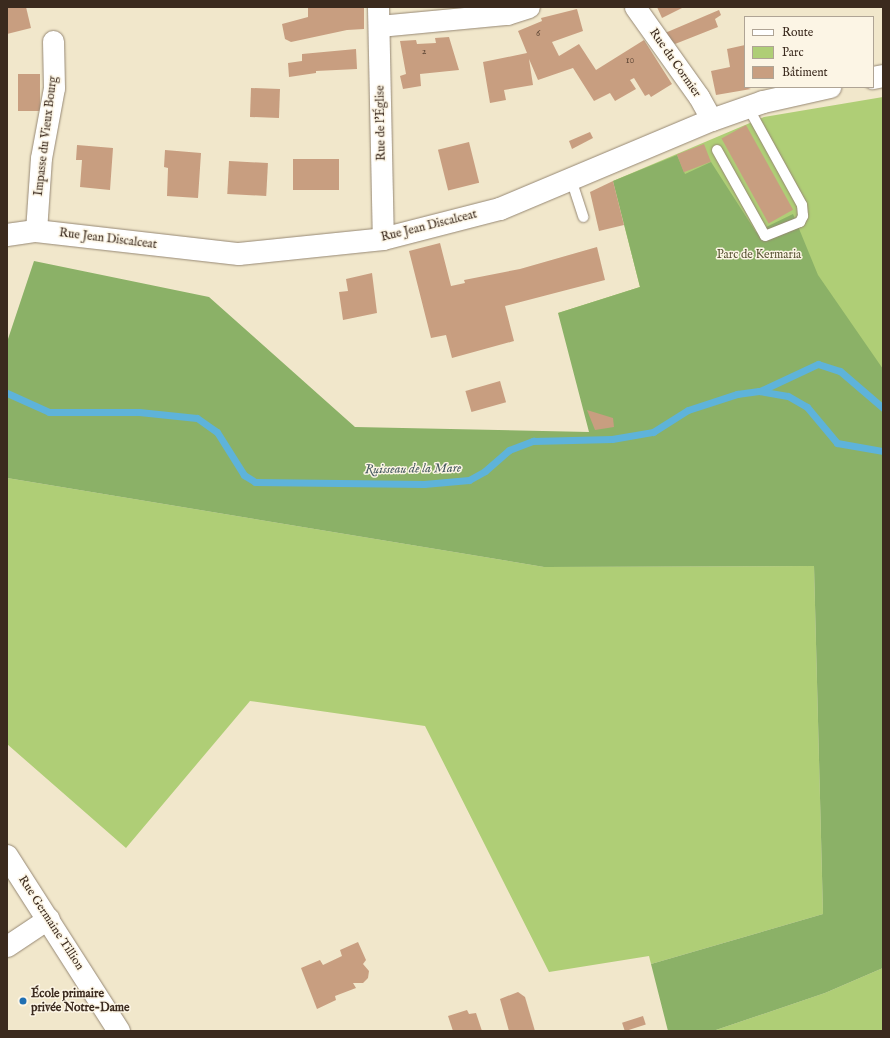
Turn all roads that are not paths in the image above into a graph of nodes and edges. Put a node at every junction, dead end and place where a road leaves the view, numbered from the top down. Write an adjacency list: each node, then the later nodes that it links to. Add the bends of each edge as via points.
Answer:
1 (529, 7): 3 (street, via 507,14)
2 (636, 7): 7 (street, Rue du Cormier, via 699,97)
3 (379, 17): 13 (street, Rue de l'Église)
4 (53, 41): 11 (street, Impasse du Vieux Bourg, via 54,88 42,158)
5 (826, 88): 6 (street, Rue Jean Discalceat)
6 (748, 107): 7 (street, Rue Jean Discalceat); 8 (lane, via 802,205 803,216 800,222 765,236)
7 (712, 120): 9 (street, Rue Jean Discalceat)
8 (717, 150)
9 (571, 179): 10 (lane); 13 (street, Rue Jean Discalceat, via 500,209)
10 (583, 217)
11 (36, 230): 12 (street, Rue Jean Discalceat); 13 (street, Rue Jean Discalceat, via 239,254)
12 (7, 235)
13 (383, 239)
14 (7, 856): 15 (street, Rue Germaine Tillion)
15 (49, 918): 16 (street); 17 (street, Rue Germaine Tillion)
16 (7, 946)
17 (119, 1031)

